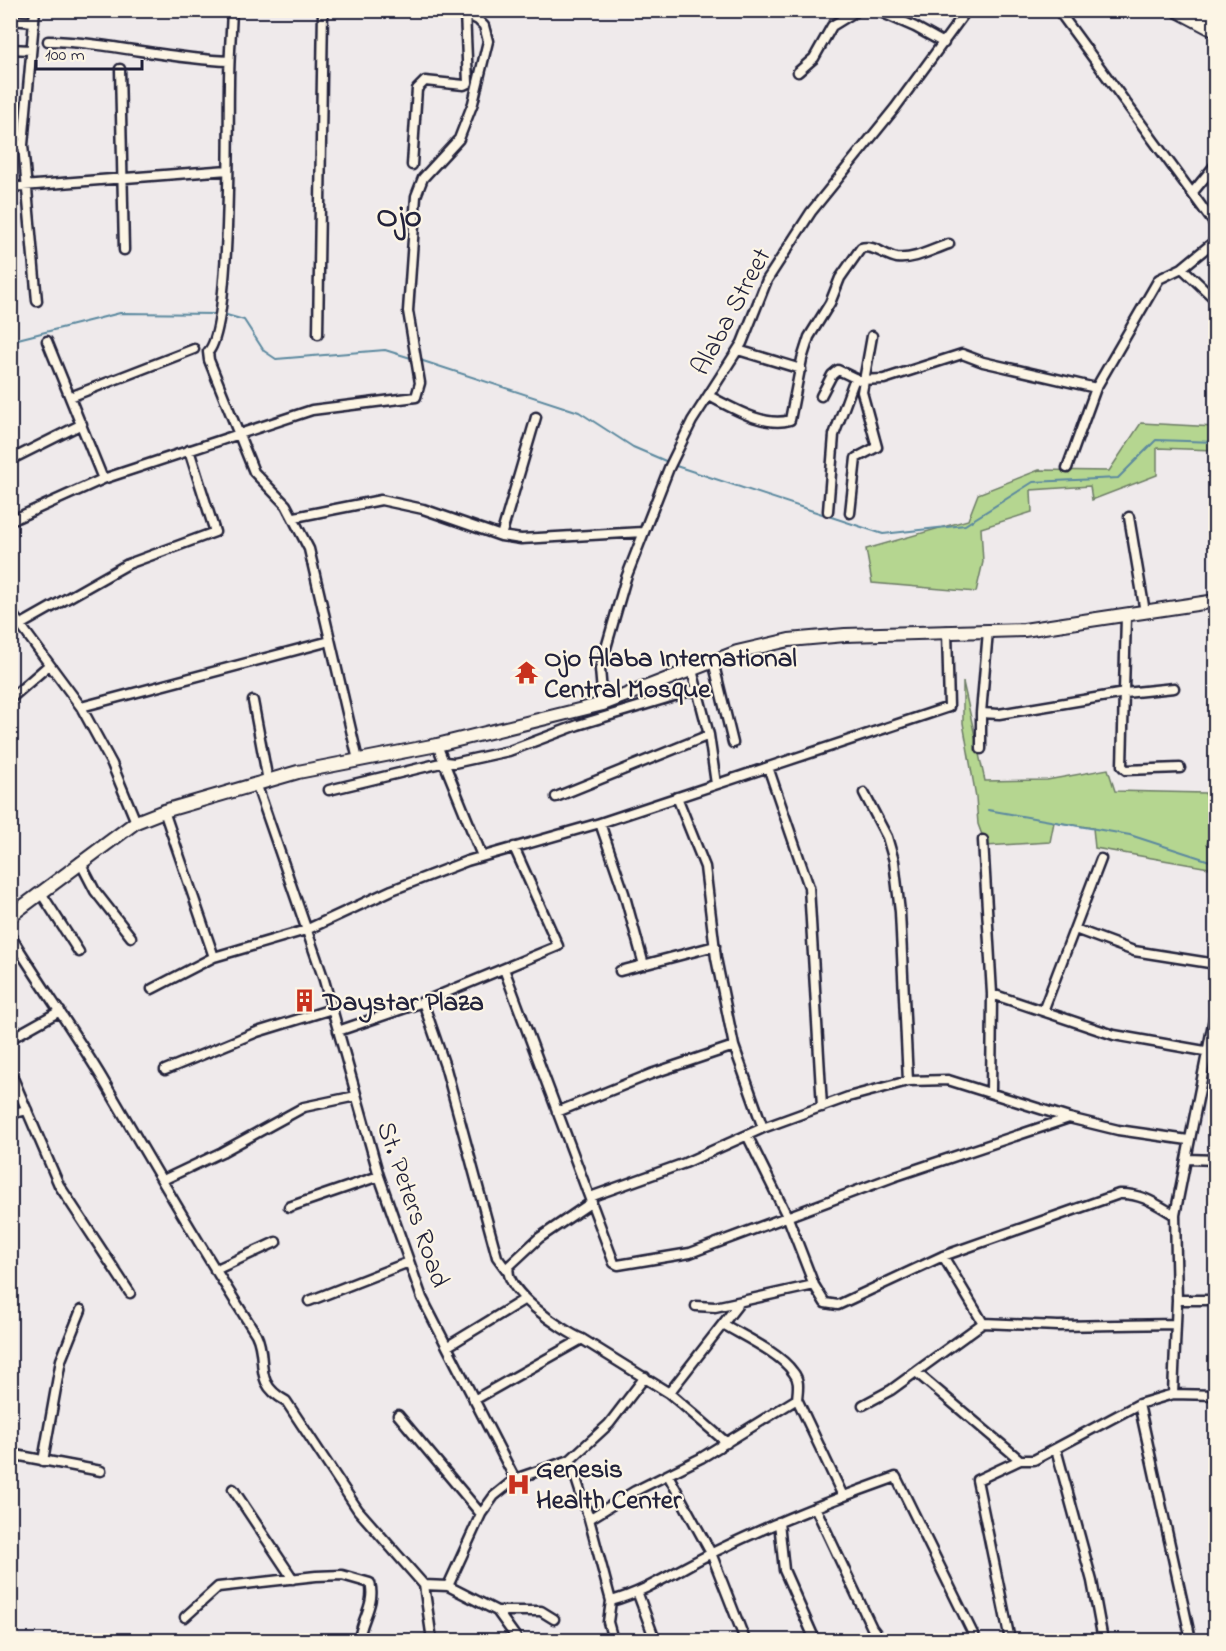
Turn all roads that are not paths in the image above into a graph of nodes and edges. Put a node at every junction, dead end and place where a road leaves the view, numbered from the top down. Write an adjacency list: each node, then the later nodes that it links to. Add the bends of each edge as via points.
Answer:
1 (35, 10): 13 (street)
2 (232, 10): 19 (street)
3 (323, 10): 38 (street)
4 (858, 10): 21 (street, via 832,26 814,58)
5 (876, 10): 16 (street)
6 (967, 10): 16 (street, Alaba Street)
7 (1058, 10): 30 (street)
8 (1178, 10): 14 (main road)
9 (1204, 10): 11 (main road)
10 (461, 11): 25 (street, via 468,83 419,84); 51 (street, via 484,26 488,41 473,103 459,139 423,178 416,196 408,311 419,391 416,397 332,405)
11 (1215, 17)
12 (10, 20): 13 (street)
13 (34, 22): 18 (street)
14 (1215, 30)
15 (48, 41): 19 (street, via 67,40)
16 (944, 43): 42 (street, Alaba Street, via 811,212 767,280)
17 (10, 49): 18 (street)
18 (31, 50): 23 (street)
19 (229, 61): 26 (street)
20 (120, 69): 27 (street)
21 (798, 72)
22 (10, 145): 23 (street)
23 (23, 145): 28 (street)
24 (1215, 164): 30 (street)
25 (412, 165)
26 (228, 170): 27 (street); 51 (street, via 227,250 217,327 208,360)
27 (121, 177): 28 (street); 34 (street)
28 (26, 186): 29 (street); 37 (street)
29 (10, 188)
30 (1193, 192): 31 (street)
31 (1215, 226)
32 (1215, 240): 35 (street)
33 (948, 244): 43 (street, via 906,258 861,248 814,327)
34 (124, 250)
35 (1182, 268): 36 (street); 45 (street, via 1159,279)
36 (1215, 300)
37 (37, 302)
38 (318, 334)
39 (872, 336): 44 (street)
40 (47, 341): 48 (street)
41 (194, 349): 48 (street)
42 (738, 350): 43 (street); 46 (street, Alaba Street)
43 (801, 369): 46 (street, via 792,417 786,422 748,415)
44 (859, 379): 45 (street, via 884,380 962,354); 47 (street, via 835,371); 56 (street, via 834,435); 57 (street, via 877,447 856,458)
45 (1096, 388): 54 (street)
46 (709, 396): 61 (street, Alaba Street, via 671,464)
47 (820, 396)
48 (70, 397): 50 (street)
49 (536, 417): 62 (street)
50 (82, 424): 53 (street); 55 (street)
51 (238, 435): 52 (street); 58 (street, via 254,472)
52 (189, 450): 55 (street); 67 (street, via 215,532 128,564)
53 (10, 460)
54 (1067, 468)
55 (104, 479): 60 (street)
56 (828, 511)
57 (850, 513)
58 (294, 517): 62 (street, via 381,500 423,509); 70 (street, via 309,549)
59 (1129, 517): 65 (street)
60 (10, 521)
61 (643, 532): 62 (street, via 563,538); 79 (street, Alaba Street, via 600,669)
62 (501, 536)
63 (1215, 601): 65 (main road)
64 (10, 611): 67 (street)
65 (1145, 612): 66 (main road)
66 (1126, 616): 69 (main road, via 1024,630); 76 (street)
67 (20, 624): 72 (street)
68 (947, 631): 69 (main road); 71 (main road, via 789,640); 88 (street, via 949,707)
69 (985, 631): 81 (street)
70 (330, 641): 80 (street); 86 (street)
71 (713, 661): 73 (main road); 83 (street)
72 (49, 665): 77 (street); 80 (street)
73 (692, 670): 75 (street); 79 (main road)
74 (1174, 688): 76 (street)
75 (697, 689): 82 (street); 87 (street, via 578,725 509,751)
76 (1125, 693): 81 (street, via 999,714); 89 (street, via 1123,769)
77 (10, 699)
78 (253, 701): 90 (street, St. Peters Road)
79 (603, 704): 84 (main road)
80 (81, 707): 97 (street, via 112,764)
81 (981, 713): 85 (street)
82 (709, 735): 91 (street); 94 (street)
83 (733, 743)
84 (437, 745): 86 (main road); 87 (street)
85 (981, 749)
86 (358, 760): 90 (main road)
87 (445, 762): 92 (street); 101 (street)
88 (768, 767): 91 (street); 133 (street, via 809,887)
89 (1180, 768)
90 (262, 782): 96 (main road); 107 (street, St. Peters Road)
91 (716, 784): 95 (street)
92 (329, 790)
93 (864, 793): 130 (street, via 887,837 894,861)
94 (556, 797)
95 (677, 798): 98 (street); 110 (street, via 705,867)
96 (164, 811): 97 (main road); 112 (street)
97 (136, 822): 103 (main road)
98 (600, 823): 100 (street); 114 (street)
99 (983, 840): 118 (street)
100 (514, 847): 101 (street); 115 (street, via 558,946)
101 (482, 856): 107 (street, via 392,890)
102 (1101, 859): 106 (street)
103 (80, 862): 104 (main road); 109 (street, via 95,891)
104 (41, 893): 105 (main road); 111 (street)
105 (10, 916)
106 (1075, 929): 113 (street, via 1134,951); 123 (street)
107 (306, 930): 112 (street); 121 (street, St. Peters Road)
108 (10, 935): 122 (street)
109 (131, 937)
110 (715, 946): 114 (street); 126 (street)
111 (79, 952)
112 (214, 957): 117 (street)
113 (1215, 964)
114 (644, 965): 116 (street)
115 (504, 969): 119 (street); 135 (street)
116 (620, 971)
117 (152, 989)
118 (992, 994): 123 (street); 131 (street)
119 (423, 1002): 124 (street); 153 (street, via 446,1069 497,1257)
120 (1215, 1008): 127 (street)
121 (333, 1009): 124 (street, St. Peters Road); 128 (street, via 257,1032)
122 (60, 1011): 125 (street); 144 (street)
123 (1043, 1011): 127 (street, via 1114,1035)
124 (338, 1031): 132 (street, St. Peters Road)
125 (10, 1040)
126 (734, 1046): 135 (street); 138 (street)
127 (1211, 1052): 140 (street)
128 (165, 1070)
129 (10, 1071): 134 (street)
130 (908, 1081): 131 (street, via 948,1080); 133 (street, via 877,1087)
131 (991, 1093): 137 (street)
132 (356, 1096): 143 (street, St. Peters Road); 144 (street, via 304,1107)
133 (822, 1107): 138 (street)
134 (27, 1110): 136 (street); 155 (street, via 59,1185)
135 (557, 1112): 145 (street)
136 (10, 1114)
137 (1069, 1118): 140 (street); 148 (street, via 896,1176)
138 (763, 1128): 139 (street)
139 (747, 1135): 145 (street); 148 (street)
140 (1188, 1140): 141 (street)
141 (1187, 1159): 142 (street); 147 (street)
142 (1215, 1160)
143 (379, 1176): 146 (street); 151 (street, St. Peters Road)
144 (163, 1180): 152 (street)
145 (591, 1199): 148 (street, via 618,1265 690,1253); 153 (street, via 539,1238 509,1266)
146 (289, 1207)
147 (1175, 1215): 150 (street, via 1143,1196 1119,1194); 157 (street)
148 (788, 1218): 154 (street)
149 (276, 1242): 152 (street)
150 (943, 1256): 154 (street, via 838,1305 825,1303); 163 (street)
151 (410, 1262): 159 (street); 167 (street, St. Peters Road)
152 (216, 1270): 195 (street, via 261,1344 261,1367 270,1390 286,1401 358,1510)
153 (508, 1272): 156 (street)
154 (814, 1285): 160 (street)
155 (130, 1293)
156 (525, 1299): 166 (street, via 567,1333); 167 (street)
157 (1177, 1300): 158 (street); 165 (street)
158 (1215, 1300)
159 (309, 1301)
160 (740, 1302): 161 (street); 164 (street)
161 (696, 1306)
162 (81, 1310): 183 (street, via 61,1360)
163 (983, 1323): 165 (street); 168 (street)
164 (723, 1324): 170 (street); 173 (street, via 794,1372 799,1384)
165 (1176, 1324): 171 (street)
166 (582, 1339): 169 (street); 174 (street)
167 (448, 1346): 174 (street, St. Peters Road)
168 (916, 1372): 176 (street); 182 (street)
169 (645, 1377): 170 (street); 181 (street, via 609,1424)
170 (669, 1393): 178 (street)
171 (1173, 1394): 172 (street); 175 (street)
172 (1215, 1395)
173 (797, 1399): 178 (street); 188 (street)
174 (474, 1400): 186 (street, St. Peters Road)
175 (1139, 1404): 179 (street); 213 (street)
176 (863, 1405)
177 (398, 1414): 190 (street)
178 (727, 1443): 185 (street)
179 (1056, 1449): 182 (street, via 1034,1460); 212 (street, via 1092,1581)
180 (10, 1454): 183 (street)
181 (570, 1460): 186 (street); 191 (street)
182 (1020, 1460): 211 (street, via 977,1480)
183 (43, 1461): 184 (street)
184 (101, 1472)
185 (668, 1475): 191 (street); 193 (street)
186 (514, 1479): 190 (street)
187 (232, 1489): 194 (street)
188 (843, 1496): 189 (street); 210 (street, via 896,1477)
189 (815, 1507): 192 (street); 209 (street)
190 (481, 1514): 196 (street)
191 (589, 1519): 198 (street)
192 (779, 1522): 193 (street); 208 (street, via 784,1570)
193 (711, 1553): 197 (street); 207 (street)
194 (293, 1579): 200 (street, via 218,1587); 202 (street, via 342,1575 370,1583 372,1600)
195 (424, 1585): 196 (street); 203 (street)
196 (448, 1586): 199 (street)
197 (638, 1594): 198 (street); 206 (street)
198 (611, 1601): 205 (street, via 608,1622)
199 (497, 1611): 201 (street, via 541,1611); 204 (street)
200 (185, 1617)
201 (555, 1619)
202 (359, 1641)
203 (432, 1641)
204 (518, 1641)
205 (613, 1641)
206 (655, 1641)
207 (745, 1641)
208 (815, 1641)
209 (881, 1641)
210 (976, 1641)
211 (1010, 1641)
212 (1103, 1641)
213 (1191, 1641)

